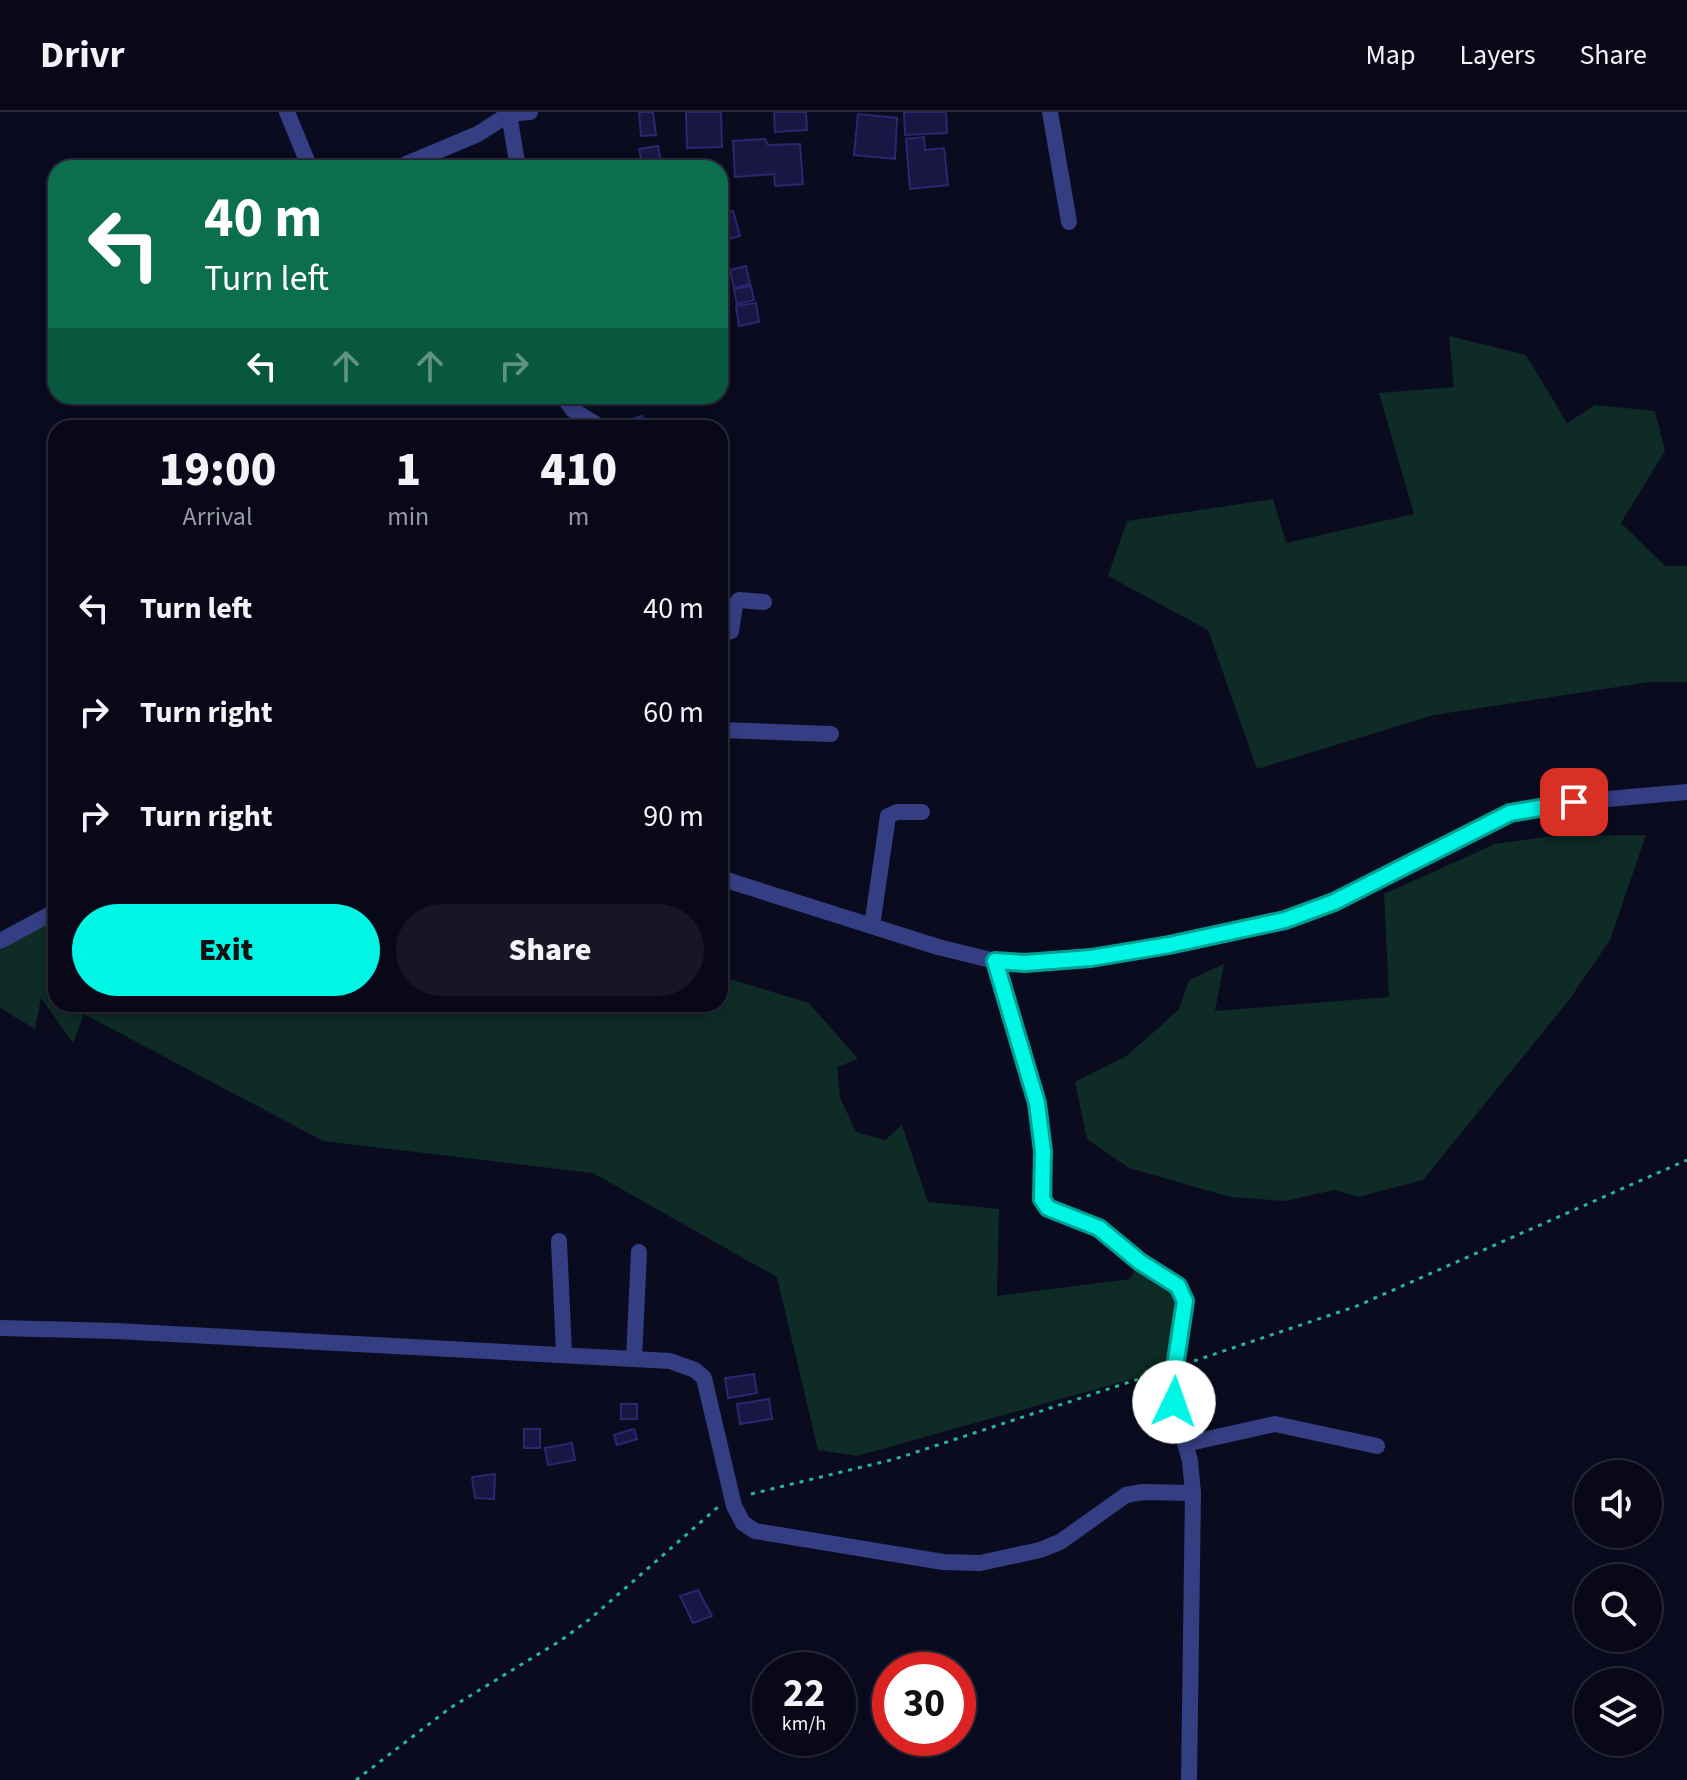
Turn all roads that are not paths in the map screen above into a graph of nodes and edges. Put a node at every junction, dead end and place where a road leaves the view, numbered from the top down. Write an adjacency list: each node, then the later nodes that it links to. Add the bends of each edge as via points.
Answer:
1 (287, 112): 5 (street)
2 (530, 112): 4 (street)
3 (1050, 112): 8 (street)
4 (509, 113): 6 (street, via 478,134); 7 (street)
5 (307, 160)
6 (416, 160)
7 (517, 160)
8 (1069, 222)
9 (568, 404): 10 (street)
10 (589, 420)
11 (764, 602): 12 (street, via 739,600)
12 (728, 632)
13 (728, 730): 14 (street)
14 (831, 734)
15 (1687, 792): 21 (street, via 1510,813 1334,902 1285,920 1091,958)
16 (922, 812): 19 (street, via 888,816)
17 (728, 881): 19 (street)
18 (48, 915): 20 (street)
19 (872, 926): 21 (street)
20 (0, 941)
21 (995, 961): 27 (street, via 1037,1103 1045,1205 1099,1228 1178,1286 1185,1301 1174,1378)
22 (559, 1241): 25 (street)
23 (639, 1252): 26 (street)
24 (0, 1328): 25 (street)
25 (564, 1354): 26 (street)
26 (634, 1358): 29 (street, via 670,1361 704,1378 733,1502 743,1523 755,1531 943,1562 980,1563 1060,1542 1126,1495)
27 (1185, 1444): 28 (street, via 1275,1424); 29 (street)
28 (1377, 1446)
29 (1193, 1493): 30 (street)
30 (1189, 1780)

